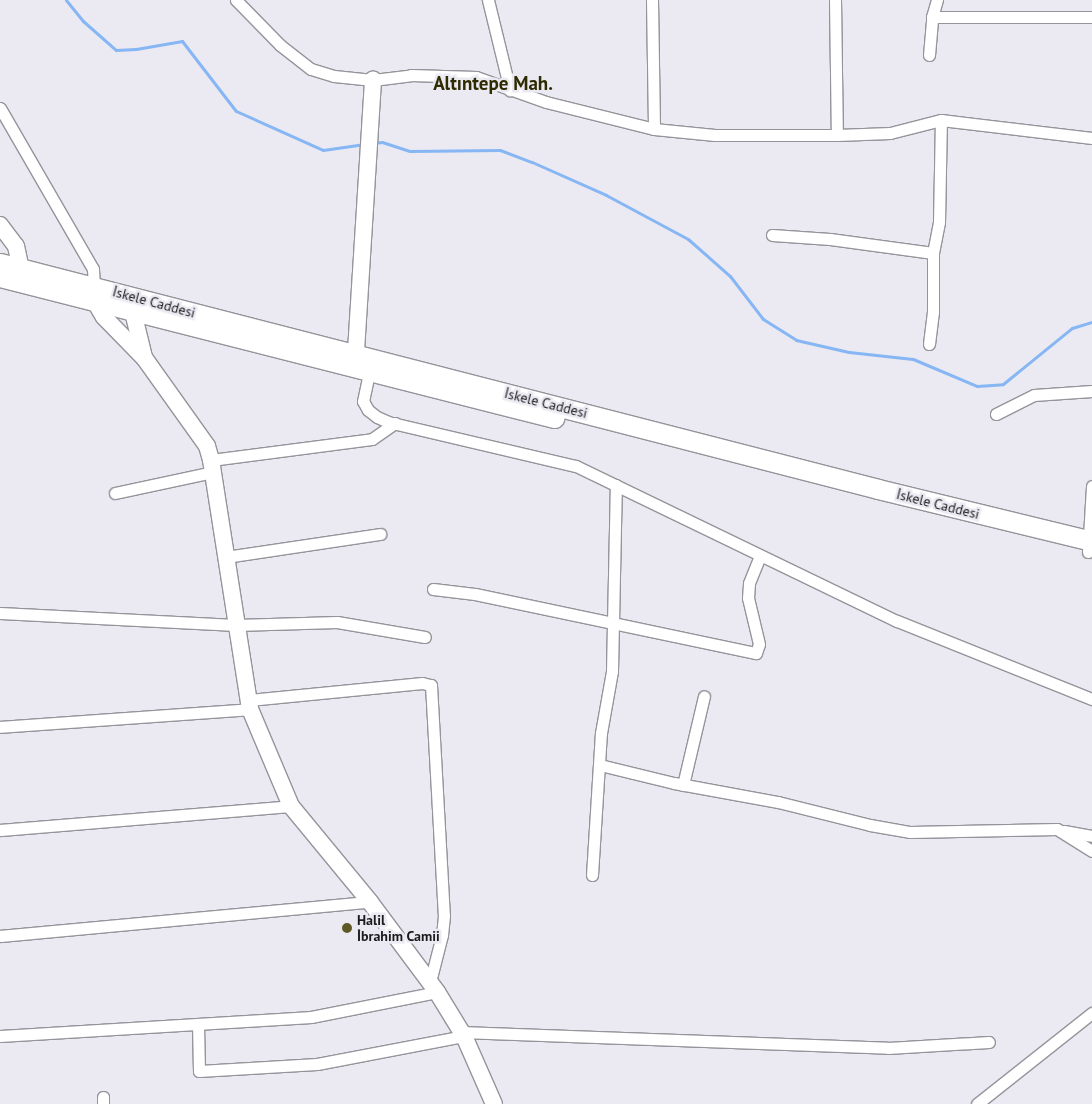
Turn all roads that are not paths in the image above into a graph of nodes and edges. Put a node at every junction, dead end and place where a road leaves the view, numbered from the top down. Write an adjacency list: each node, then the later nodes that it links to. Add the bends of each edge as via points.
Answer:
1 (236, 0): 9 (street, via 280,45 311,69 334,76)
2 (488, 0): 10 (street)
3 (652, 0): 13 (street)
4 (835, 0): 14 (street)
5 (937, 0): 7 (street)
6 (1092, 16): 7 (street)
7 (932, 17): 8 (street)
8 (928, 55)
9 (373, 80): 10 (street, via 411,75 476,78); 26 (street)
10 (510, 90): 13 (street)
11 (0, 108): 22 (street, via 92,268)
12 (941, 120): 14 (street, via 890,133); 15 (street); 18 (street, via 939,222)
13 (654, 129): 14 (street, via 715,136)
14 (837, 135)
15 (1092, 138)
16 (0, 225): 20 (street, via 16,246)
17 (772, 235): 18 (street, via 830,238)
18 (933, 253): 24 (street, via 933,312)
19 (0, 263): 20 (main road, İskele Caddesi)
20 (21, 268): 22 (main road, İskele Caddesi)
21 (0, 277): 22 (main road)
22 (95, 295): 23 (main road); 25 (street, via 104,317); 26 (main road, İskele Caddesi)
23 (133, 312): 25 (street); 26 (main road)
24 (929, 344)
25 (144, 359): 30 (street, via 207,446)
26 (360, 365): 29 (street, via 363,401 368,410 377,417); 35 (main road, İskele Caddesi, via 878,489)
27 (1092, 391): 28 (street, via 1034,395)
28 (996, 414)
29 (396, 423): 30 (street, via 372,439); 31 (street, via 551,458)
30 (212, 466): 33 (street); 37 (street)
31 (616, 485): 36 (street); 40 (street)
32 (1092, 486): 35 (street)
33 (115, 493)
34 (380, 534): 37 (street)
35 (1090, 547)
36 (760, 556): 40 (street, via 749,584 748,598 759,644 756,652); 44 (street, via 897,621)
37 (226, 557): 41 (street)
38 (433, 589): 40 (street, via 475,594)
39 (0, 613): 41 (street)
40 (614, 624): 47 (street, via 612,671)
41 (236, 625): 42 (street, via 337,622); 45 (street)
42 (425, 637)
43 (704, 696): 48 (street)
44 (1092, 699)
45 (250, 704): 46 (street); 49 (street); 57 (street, via 422,683 430,685 444,916)
46 (0, 727)
47 (600, 765): 48 (street); 54 (street)
48 (683, 785): 50 (street, via 778,802 910,832)
49 (291, 806): 51 (street); 55 (street)
50 (1057, 829): 52 (street); 53 (street)
51 (0, 830)
52 (1092, 836)
53 (1092, 851)
54 (592, 875)
55 (370, 902): 56 (street); 57 (street)
56 (0, 936)
57 (433, 987): 59 (street, via 311,1017); 60 (street)
58 (1092, 1013): 64 (street)
59 (198, 1024): 60 (street, via 199,1071 317,1064); 61 (street)
60 (463, 1034): 62 (street, via 888,1048); 63 (street)
61 (0, 1036)
62 (988, 1042)
63 (494, 1104)
64 (977, 1104)

